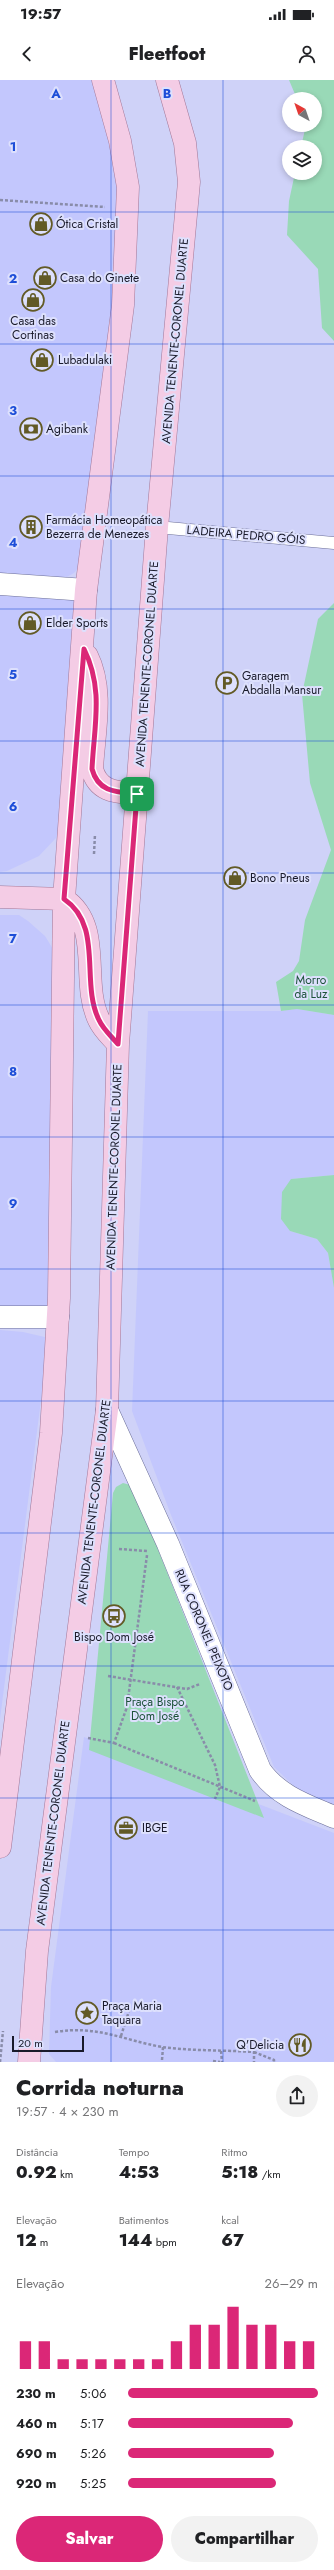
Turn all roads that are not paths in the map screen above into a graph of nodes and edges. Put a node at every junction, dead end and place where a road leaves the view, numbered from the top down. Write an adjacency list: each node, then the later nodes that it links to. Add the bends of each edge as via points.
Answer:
1 (103, 80): 6 (main road, via 120,141 128,187 123,306)
2 (167, 80): 3 (main road, AVENIDA TENENTE-CORONEL DUARTE, via 185,143 189,182)
3 (157, 527): 4 (lane, LADEIRA PEDRO GÓIS); 8 (main road, AVENIDA TENENTE-CORONEL DUARTE)
4 (334, 543)
5 (0, 584): 6 (street)
6 (86, 590): 7 (main road)
7 (84, 649): 8 (main road, via 95,674 97,688 92,769 94,780 106,790); 10 (main road)
8 (137, 794): 11 (main road, AVENIDA TENENTE-CORONEL DUARTE)
9 (0, 898): 10 (main road)
10 (64, 899): 11 (main road, via 76,909 84,923 98,1019); 13 (main road)
11 (118, 1044): 14 (main road, AVENIDA TENENTE-CORONEL DUARTE)
12 (0, 1317): 13 (street)
13 (58, 1317): 16 (main road, via 51,1433)
14 (107, 1410): 15 (street, RUA CORONEL PEIXOTO, via 168,1544 260,1770 268,1782 282,1793); 17 (main road, AVENIDA TENENTE-CORONEL DUARTE, via 37,1951)
15 (334, 1817)
16 (0, 1847)
17 (29, 2053): 18 (main road)
18 (46, 2062)

